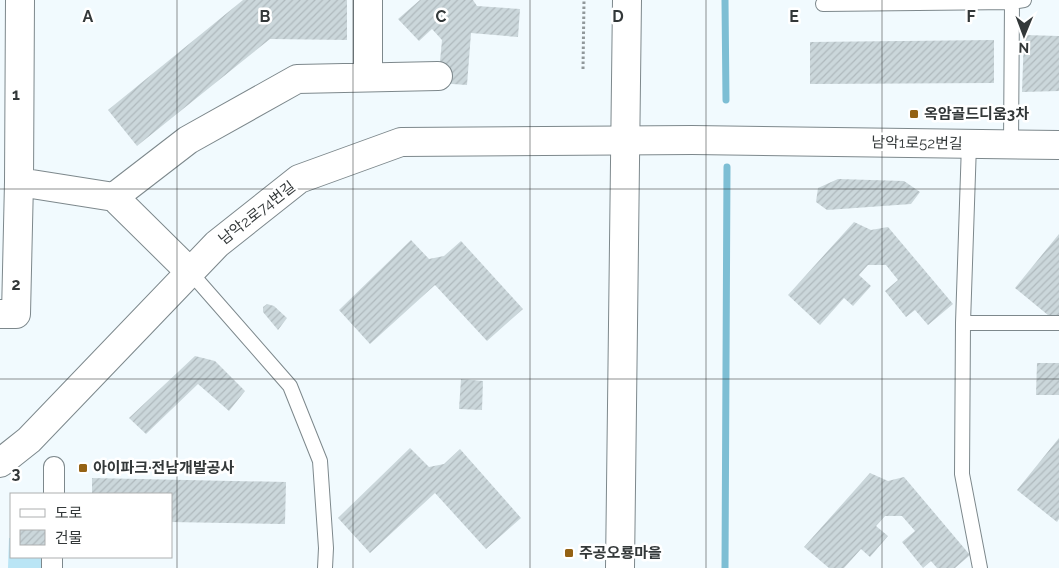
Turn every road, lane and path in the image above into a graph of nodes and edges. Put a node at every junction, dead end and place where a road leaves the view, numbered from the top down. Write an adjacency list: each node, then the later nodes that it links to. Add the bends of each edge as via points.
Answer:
1 (20, 0): 7 (street)
2 (368, 0): 10 (street)
3 (584, 0): 8 (path)
4 (627, 0): 12 (street)
5 (1018, 1): 6 (lane); 14 (lane)
6 (822, 4)
7 (10, 60): 11 (street)
8 (583, 69)
9 (438, 76): 10 (street)
10 (368, 77): 17 (street, via 297,79 188,140)
11 (10, 121): 16 (street)
12 (627, 142): 13 (street, 남악1로52번길, via 776,140); 19 (street, 남악2로74번길, via 401,142 300,179 216,244); 27 (street)
13 (969, 144): 14 (street, 남악1로52번길); 21 (lane)
14 (1011, 144): 15 (street, 남악1로52번길)
15 (1059, 145)
16 (19, 182): 17 (street); 18 (street)
17 (114, 196): 19 (street)
18 (9, 256): 20 (street, via 16,314)
19 (191, 273): 23 (street, 남악2로74번길, via 29,440); 26 (lane, via 290,386 320,461)
20 (0, 314)
21 (963, 323): 22 (lane); 28 (lane, via 962,474)
22 (1059, 323)
23 (0, 463)
24 (54, 467): 25 (street)
25 (54, 493)
26 (325, 568)
27 (620, 568)
28 (980, 568)

